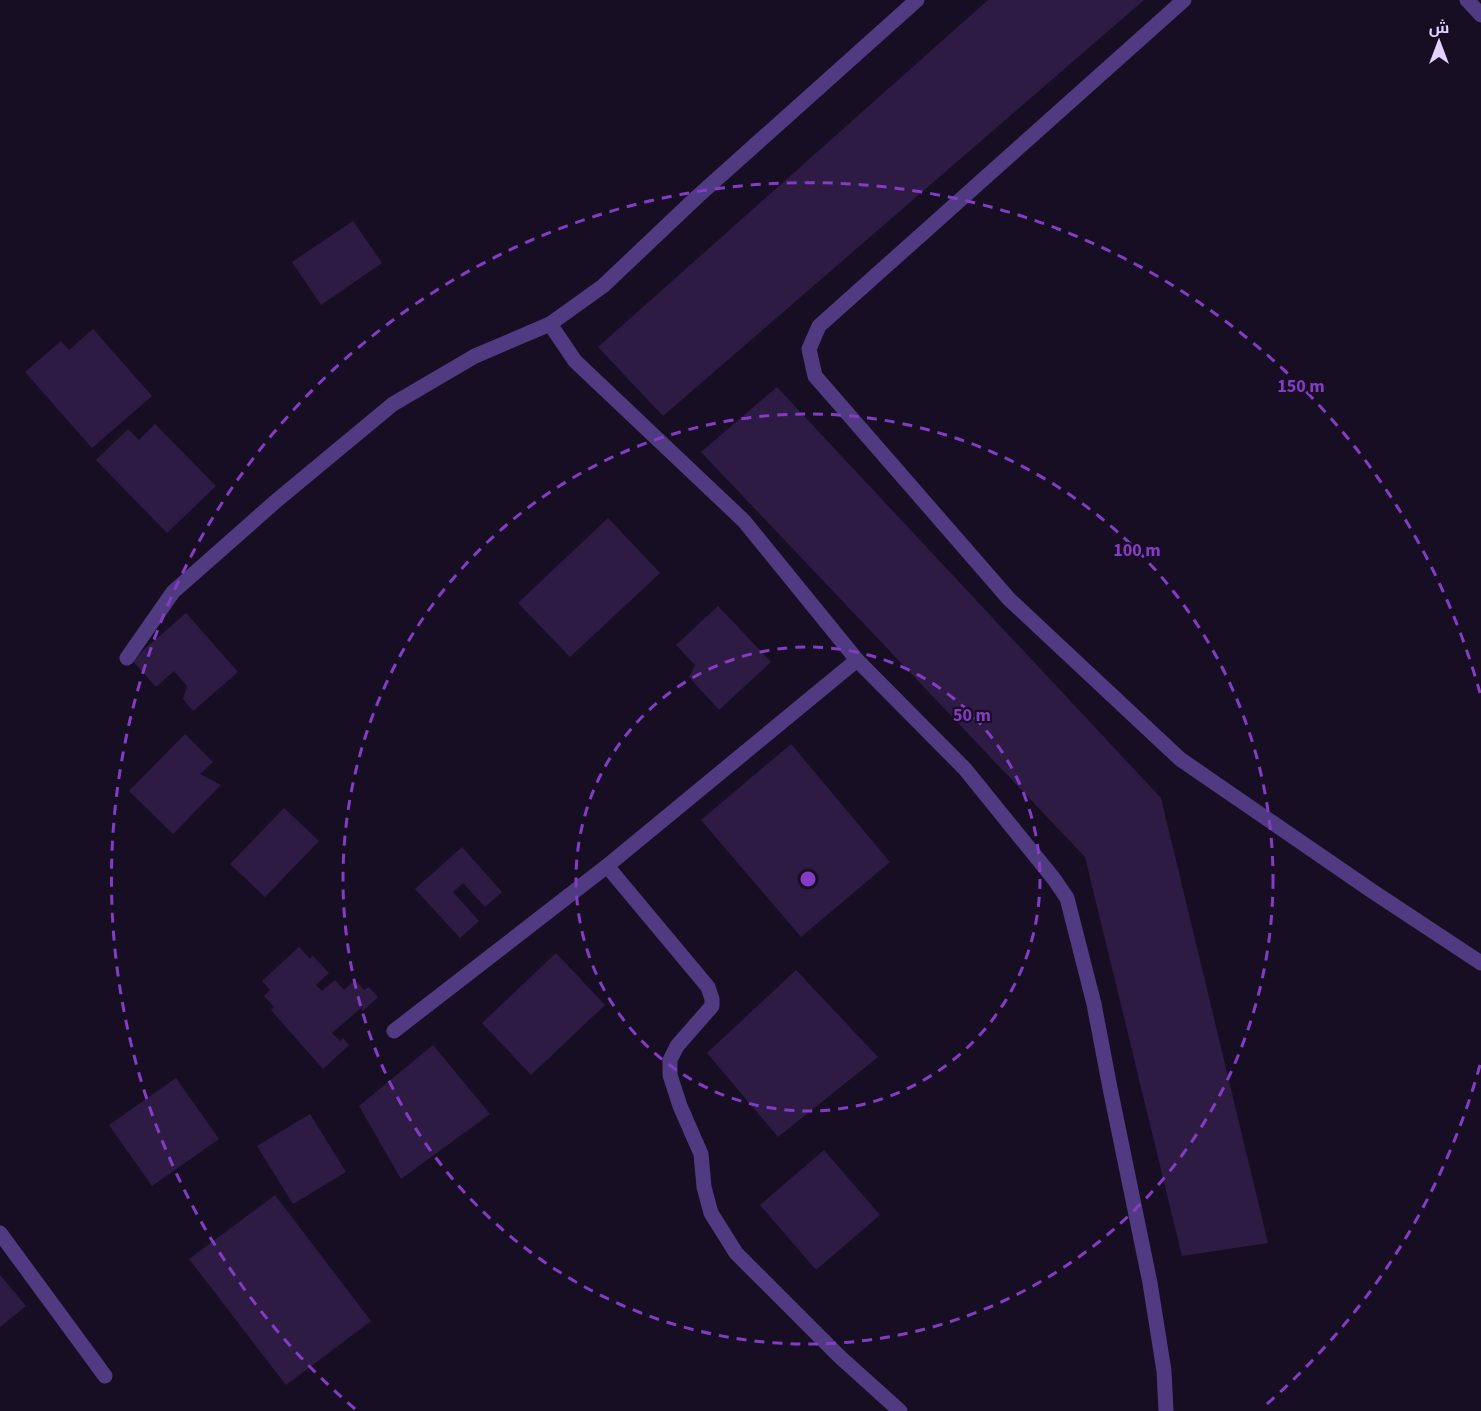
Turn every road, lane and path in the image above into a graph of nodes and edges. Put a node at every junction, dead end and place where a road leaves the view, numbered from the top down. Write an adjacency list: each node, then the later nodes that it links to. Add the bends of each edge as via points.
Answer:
1 (917, 0): 5 (street, via 603,286)
2 (1184, 0): 9 (street, via 819,326 808,349 815,376 1009,599 1180,759)
3 (1467, 0): 4 (street)
4 (1481, 15)
5 (550, 324): 6 (street, via 475,356 393,404 173,592); 7 (street, via 575,361 744,521)
6 (127, 658)
7 (857, 660): 8 (street); 14 (street, via 965,768 1067,898 1094,1004 1150,1283)
8 (607, 866): 10 (street); 13 (street, via 708,987 712,999 712,1006 676,1046 669,1060 669,1075 701,1154 711,1213 736,1253)
9 (1481, 963)
10 (394, 1031)
11 (0, 1233): 12 (street)
12 (105, 1376)
13 (900, 1411)
14 (1166, 1411)

